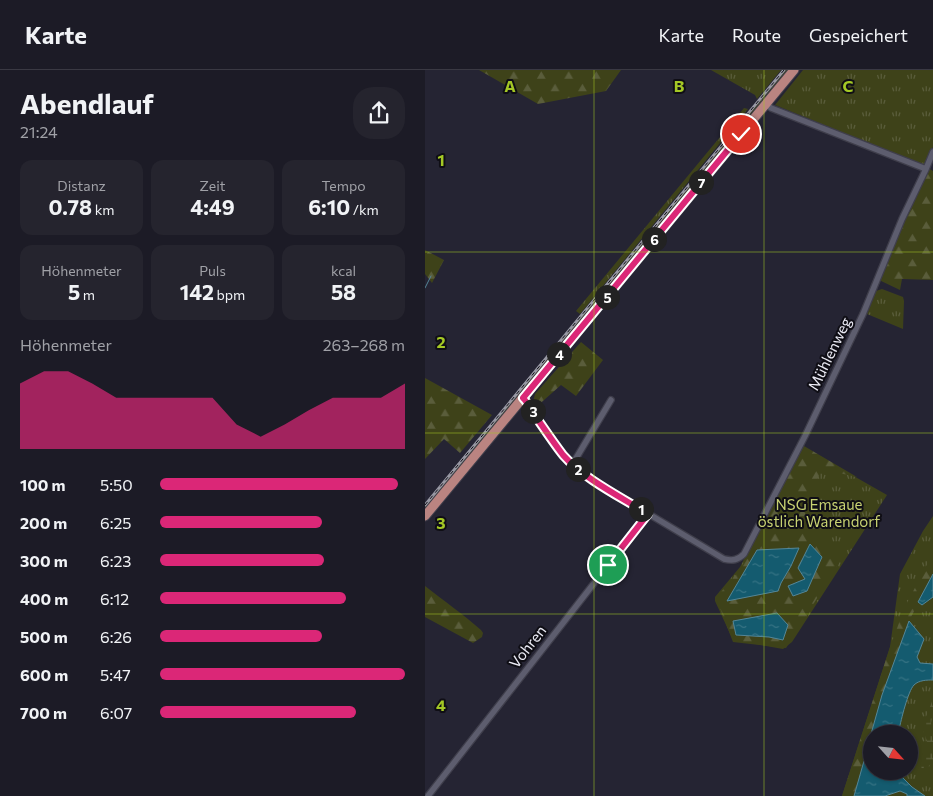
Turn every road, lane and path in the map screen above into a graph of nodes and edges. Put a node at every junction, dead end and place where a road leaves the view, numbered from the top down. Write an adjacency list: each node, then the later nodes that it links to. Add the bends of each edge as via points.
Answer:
1 (794, 70): 2 (main road)
2 (766, 104): 4 (street); 5 (main road)
3 (933, 152): 4 (street, Mühlenweg)
4 (926, 169): 8 (street, Mühlenweg, via 863,314 744,554 736,560 724,559)
5 (523, 398): 7 (street); 9 (main road)
6 (611, 400): 7 (street)
7 (572, 465): 8 (street)
8 (648, 514): 10 (street, Vohren)
9 (425, 516)
10 (428, 796)

